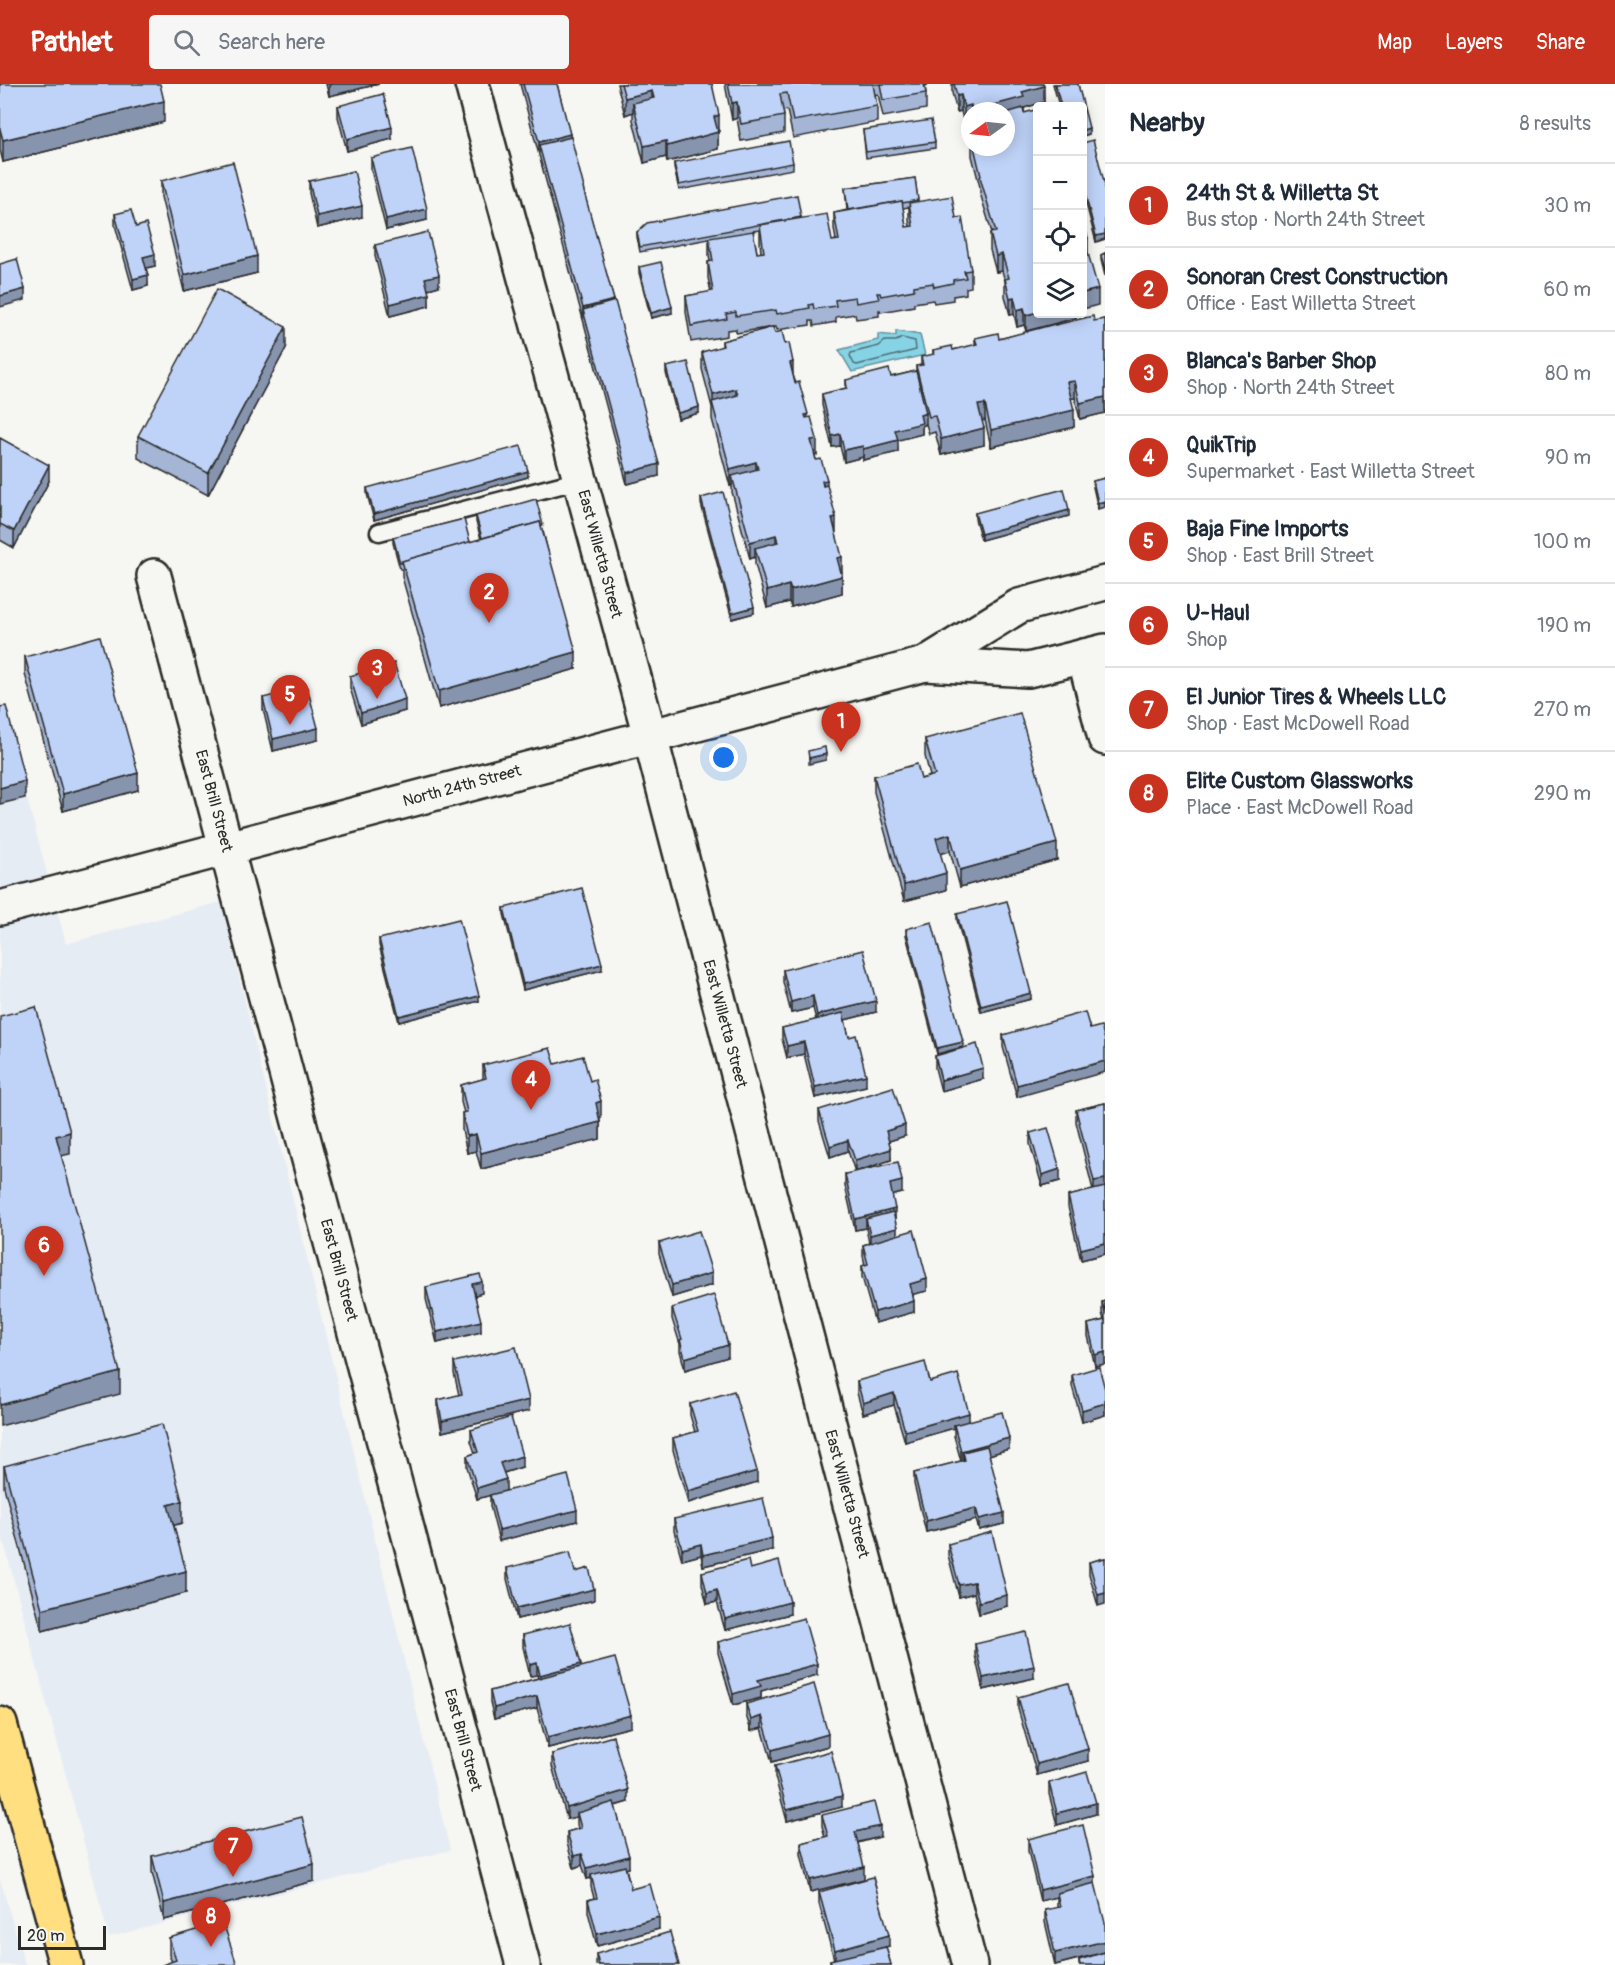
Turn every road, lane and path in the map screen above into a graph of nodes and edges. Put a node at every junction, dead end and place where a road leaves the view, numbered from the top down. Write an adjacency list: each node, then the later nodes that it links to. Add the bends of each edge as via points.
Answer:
1 (472, 84): 2 (street, East Willetta Street)
2 (580, 480): 3 (lane); 8 (street, East Willetta Street)
3 (379, 532)
4 (154, 576): 10 (street, East Brill Street)
5 (1105, 583): 7 (street, North 24th Street, via 1020,606)
6 (1094, 653): 7 (street, North 24th Street, via 1028,670); 9 (street)
7 (925, 664): 8 (street, North 24th Street)
8 (650, 736): 10 (street, North 24th Street); 15 (street, East Willetta Street)
9 (1105, 738)
10 (227, 848): 11 (street, North 24th Street); 14 (street, East Brill Street)
11 (0, 908)
12 (0, 1724): 13 (main road)
13 (66, 1965)
14 (522, 1965)
15 (970, 1965)

